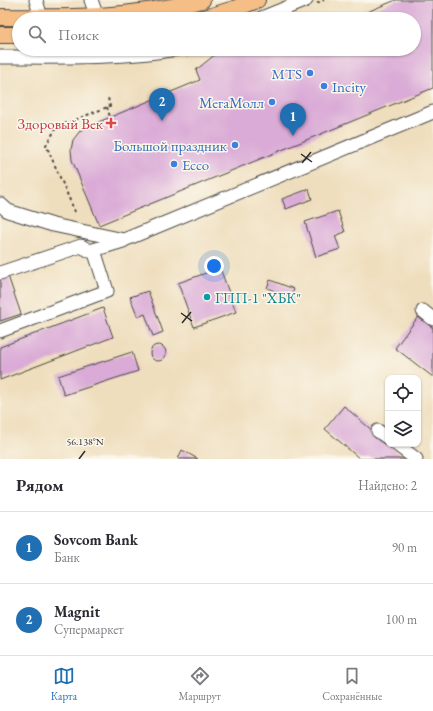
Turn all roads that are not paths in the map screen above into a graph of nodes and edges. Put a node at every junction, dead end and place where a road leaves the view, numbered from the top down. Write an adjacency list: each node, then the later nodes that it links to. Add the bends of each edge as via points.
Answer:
1 (36, 0): 6 (street)
2 (91, 0): 7 (street)
3 (202, 0): 8 (main road)
4 (257, 0): 9 (main road)
5 (306, 0): 10 (street)
6 (39, 12)
7 (95, 12)
8 (143, 12)
9 (224, 12)
10 (276, 12)
11 (0, 17): 12 (main road)
12 (12, 17)
13 (0, 34): 14 (main road)
14 (12, 35)
15 (107, 56): 17 (street)
16 (0, 57): 17 (street)
17 (80, 58)
18 (433, 112): 20 (street)
19 (0, 204): 20 (street, via 8,211 53,225)
20 (124, 240): 21 (street)
21 (94, 250): 22 (street, via 90,251 81,246); 23 (street, via 107,291)
22 (0, 273)
23 (0, 331)
24 (400, 447): 25 (street)
25 (416, 459)

